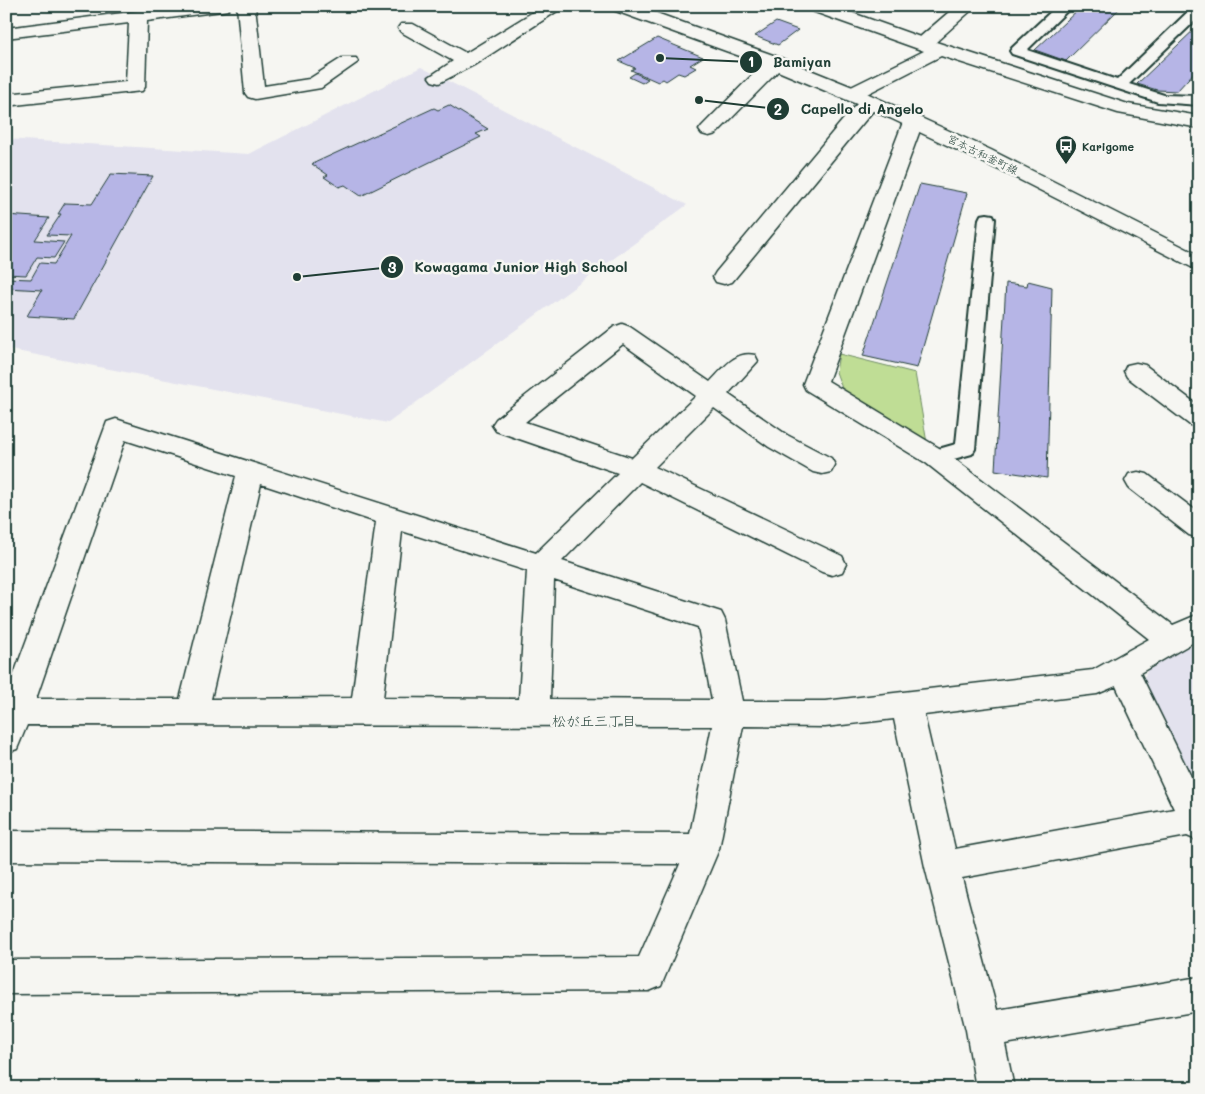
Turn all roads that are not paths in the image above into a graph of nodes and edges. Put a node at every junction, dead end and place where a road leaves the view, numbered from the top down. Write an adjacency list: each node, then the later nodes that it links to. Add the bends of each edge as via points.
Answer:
1 (222, 6): 9 (street)
2 (246, 6): 15 (street, via 255,93 314,84)
3 (556, 6): 14 (street)
4 (619, 6): 16 (street, 宮本古和釜町線)
5 (815, 6): 12 (street)
6 (967, 6): 12 (street)
7 (1066, 6): 13 (lane)
8 (1199, 9): 19 (lane)
9 (138, 18): 11 (street); 21 (street, via 135,86)
10 (408, 28): 14 (street)
11 (6, 32)
12 (931, 47): 17 (street); 20 (street)
13 (1017, 51): 17 (lane); 19 (lane)
14 (467, 61): 18 (street)
15 (349, 62)
16 (775, 63): 20 (street, 宮本古和釜町線); 25 (street)
17 (998, 69): 24 (street, via 1125,109)
18 (439, 78)
19 (1119, 86): 22 (lane, via 1163,99)
20 (861, 98): 23 (street, 宮本古和釜町線); 28 (street, via 859,112)
21 (6, 100)
22 (1199, 102)
23 (913, 122): 27 (street, 宮本古和釜町線, via 1060,191); 33 (street, via 815,384)
24 (1199, 122)
25 (709, 130)
26 (986, 219): 33 (lane, via 965,448)
27 (1198, 262)
28 (724, 277)
29 (746, 361): 31 (street)
30 (1136, 371): 32 (street)
31 (713, 395): 34 (street, via 778,441); 36 (street); 36 (street, via 622,332 505,425)
32 (1199, 418)
33 (935, 457): 43 (street)
34 (822, 465)
35 (251, 470): 38 (street); 47 (street, via 116,428); 49 (street)
36 (638, 470): 40 (street); 41 (street)
37 (1138, 480): 39 (street)
38 (390, 518): 40 (street); 46 (street)
39 (1199, 528)
40 (542, 564): 48 (street); 50 (street, via 711,620)
41 (832, 564)
42 (1199, 625): 43 (street)
43 (1170, 639): 44 (street)
44 (1123, 670): 45 (street, via 1097,682); 52 (street)
45 (906, 704): 50 (street, via 826,714); 55 (street)
46 (366, 711): 48 (street); 49 (street)
47 (11, 712): 49 (street); 51 (street)
48 (534, 712): 50 (street)
49 (192, 713)
50 (730, 715): 54 (street)
51 (6, 740)
52 (1197, 824): 55 (street)
53 (6, 846): 54 (street)
54 (703, 849): 56 (street, via 649,974)
55 (942, 867): 58 (street)
56 (6, 977)
57 (1199, 994): 58 (street)
58 (984, 1030): 59 (street)
59 (995, 1088)

